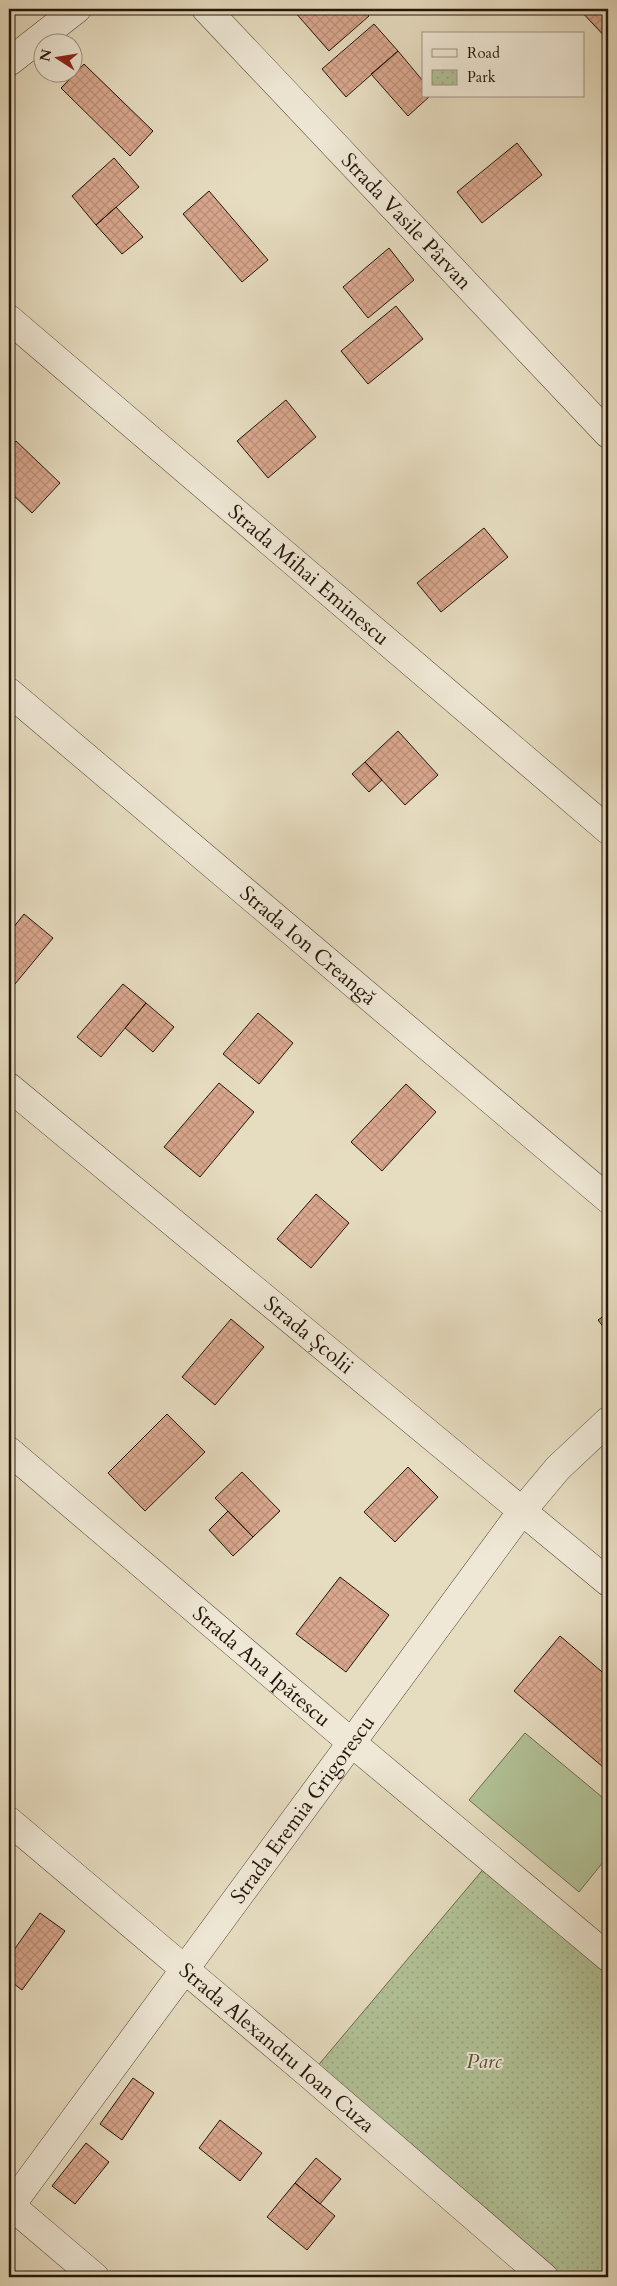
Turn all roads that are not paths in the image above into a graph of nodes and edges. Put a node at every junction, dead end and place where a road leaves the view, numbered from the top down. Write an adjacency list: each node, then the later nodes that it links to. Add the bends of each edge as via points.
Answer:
1 (77, 9): 3 (street)
2 (206, 9): 5 (street, Strada Vasile Pârvan)
3 (9, 62)
4 (9, 319): 7 (street, Strada Mihai Eminescu)
5 (608, 434)
6 (9, 692): 9 (street, Strada Ion Creangă)
7 (608, 830)
8 (9, 1087): 12 (street, Strada Școlii)
9 (608, 1199)
10 (608, 1421): 12 (street, Strada Eremia Grigorescu, via 558,1468)
11 (9, 1451): 14 (street, Strada Ana Ipătescu)
12 (522, 1510): 13 (street, Strada Școlii); 14 (street, Strada Eremia Grigorescu)
13 (608, 1582)
14 (352, 1743): 16 (street, Strada Ana Ipătescu); 17 (street, Strada Eremia Grigorescu)
15 (9, 1821): 17 (street, Strada Alexandru Ioan Cuza)
16 (608, 1957)
17 (185, 1969): 18 (street, Strada Eremia Grigorescu); 20 (street, Strada Alexandru Ioan Cuza)
18 (9, 2206): 19 (street)
19 (95, 2277)
20 (544, 2277)

